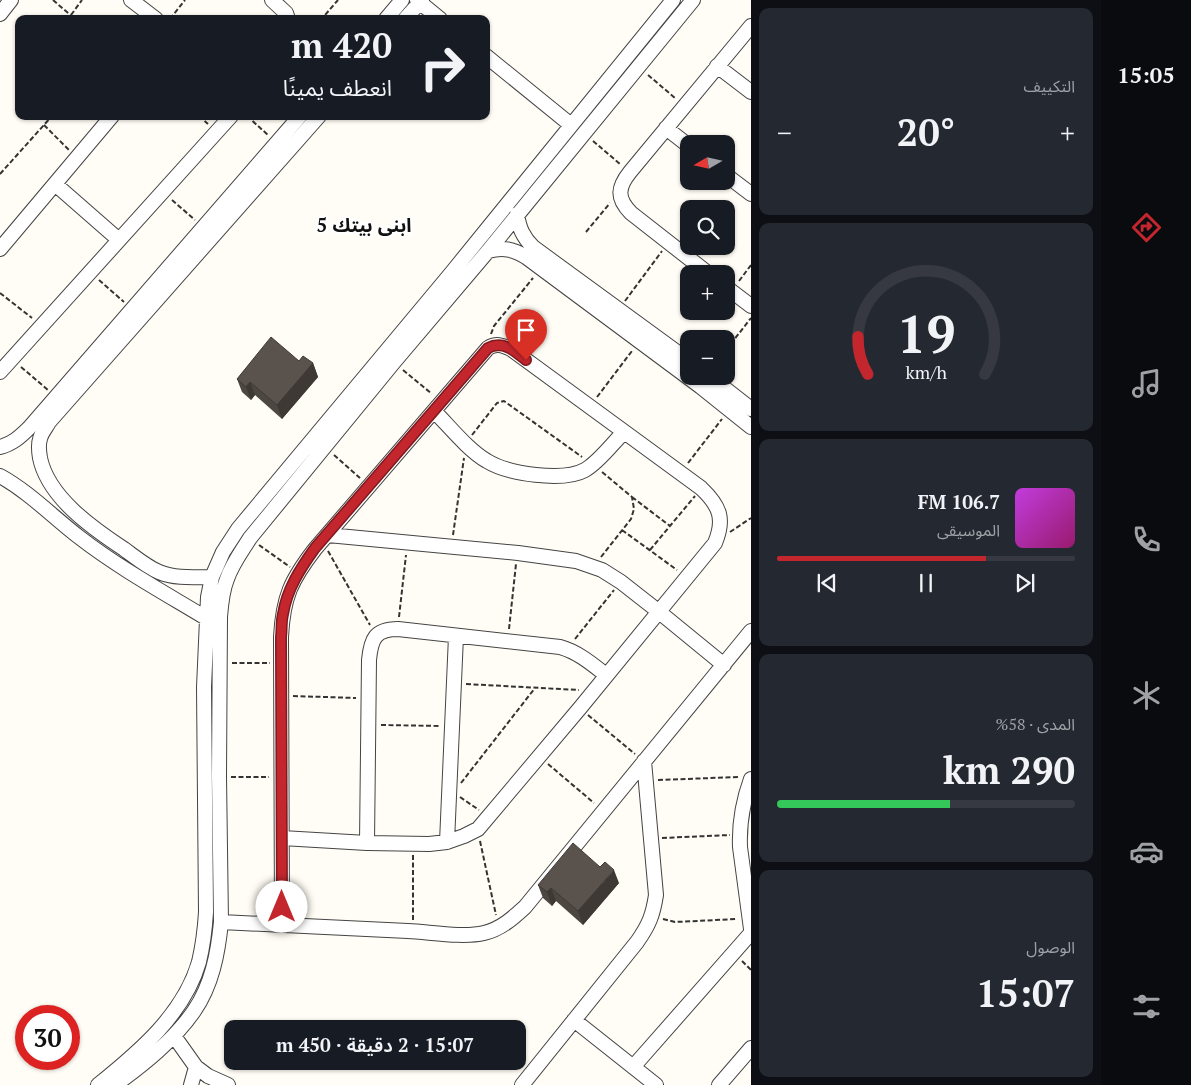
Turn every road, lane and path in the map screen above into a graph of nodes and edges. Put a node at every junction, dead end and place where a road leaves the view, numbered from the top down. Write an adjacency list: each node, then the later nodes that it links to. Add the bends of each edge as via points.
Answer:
1 (11, 0): 12 (street)
2 (53, 0): 13 (path)
3 (82, 0): 13 (path)
4 (131, 0): 14 (street)
5 (185, 0): 15 (path)
6 (272, 0): 16 (street)
7 (338, 0): 17 (path)
8 (673, 0): 34 (street)
9 (693, 0): 24 (street)
10 (420, 1): 19 (street); 20 (street)
11 (398, 2): 18 (street)
12 (0, 14)
13 (71, 15)
14 (151, 15)
15 (173, 15)
16 (287, 15)
17 (325, 15)
18 (389, 15)
19 (408, 15)
20 (436, 15)
21 (751, 26): 23 (street)
22 (490, 59): 34 (street)
23 (717, 66): 25 (street); 26 (street)
24 (638, 67): 26 (path); 36 (street)
25 (751, 92)
26 (684, 106): 35 (street)
27 (49, 120): 33 (path)
28 (109, 120): 39 (street)
29 (227, 120): 44 (street)
30 (251, 120): 38 (path)
31 (297, 120): 38 (street)
32 (315, 120): 83 (street, via 49,422)
33 (44, 126): 39 (path); 41 (path)
34 (571, 126): 107 (street, via 238,529)
35 (666, 128): 37 (street); 40 (street)
36 (584, 134): 40 (path); 47 (street)
37 (680, 139)
38 (277, 143): 48 (street)
39 (77, 157): 43 (street)
40 (630, 172): 45 (street)
41 (0, 174)
42 (735, 182): 46 (street)
43 (55, 184): 50 (street); 52 (street)
44 (163, 191): 48 (path); 50 (street)
45 (620, 191): 49 (path); 51 (street, via 625,207)
46 (751, 194)
47 (517, 214): 53 (street); 54 (street)
48 (204, 227): 63 (street)
49 (586, 232)
50 (119, 240): 58 (street)
51 (669, 242): 55 (street); 64 (path)
52 (0, 249)
53 (488, 251): 54 (street); 73 (street)
54 (530, 252): 57 (street); 64 (street)
55 (698, 265)
56 (751, 266): 59 (path)
57 (541, 268): 66 (street); 70 (path, via 494,326)
58 (90, 272): 63 (path); 67 (street)
59 (735, 283)
60 (0, 293): 67 (path)
61 (735, 294): 62 (street)
62 (751, 306)
63 (133, 309): 78 (street)
64 (622, 311): 66 (street); 71 (street)
65 (751, 318): 68 (path)
66 (615, 324): 69 (street)
67 (41, 326): 72 (street)
68 (735, 338)
69 (639, 342): 74 (street); 80 (path)
70 (488, 348): 79 (street); 80 (street, via 499,344 511,349)
71 (680, 354)
72 (12, 359): 75 (street); 78 (path)
73 (394, 362): 79 (path); 87 (street)
74 (680, 365)
75 (0, 372)
76 (710, 385): 82 (street)
77 (714, 385): 81 (street)
78 (56, 397): 83 (street)
79 (438, 406): 88 (street, via 475,452 504,468 555,477 575,474); 91 (street)
80 (590, 407): 85 (street)
81 (751, 409)
82 (729, 410): 84 (street); 89 (path)
83 (38, 427): 86 (street); 94 (street, via 42,466 48,482)
84 (751, 427)
85 (624, 432): 88 (street); 89 (street)
86 (0, 447)
87 (325, 447): 91 (path); 99 (street)
88 (593, 465): 93 (path)
89 (680, 473): 92 (street)
90 (0, 476): 95 (street)
91 (369, 487): 100 (street)
92 (701, 488): 97 (path); 102 (street, via 718,509 720,521)
93 (632, 497): 97 (path); 98 (path, via 633,514)
94 (63, 501): 95 (street); 107 (street, via 112,541 158,571 176,576)
95 (53, 516): 111 (street, via 103,555)
96 (751, 518): 102 (path)
97 (670, 526): 103 (path)
98 (622, 530): 103 (path); 105 (path)
99 (250, 538): 106 (path); 118 (street, via 227,579 220,617)
100 (325, 538): 101 (street); 106 (street); 114 (path)
101 (408, 543): 104 (street); 112 (path)
102 (715, 543): 108 (street)
103 (650, 550): 108 (path)
104 (518, 553): 105 (street, via 563,558); 116 (path)
105 (594, 567): 109 (street)
106 (298, 572): 119 (street, via 282,615)
107 (212, 577): 111 (street)
108 (686, 578): 110 (street)
109 (621, 582): 110 (street); 117 (path)
110 (658, 611): 120 (street); 121 (street)
111 (206, 618): 158 (street, via 204,938 189,987 176,1009 160,1029)
112 (398, 630): 114 (street, via 389,629); 115 (street)
113 (751, 632): 120 (street)
114 (376, 636): 126 (street, via 370,650)
115 (456, 636): 116 (street); 122 (street)
116 (507, 641): 117 (street)
117 (568, 649): 121 (street)
118 (220, 663): 119 (path); 132 (street)
119 (281, 663): 125 (street)
120 (724, 665): 131 (street)
121 (606, 674): 124 (street)
122 (454, 684): 123 (path); 129 (street)
123 (536, 688): 124 (path); 136 (path)
124 (593, 691): 127 (street)
125 (281, 696): 126 (path); 133 (street)
126 (369, 698): 128 (street)
127 (580, 708): 130 (street); 131 (path)
128 (368, 724): 129 (path); 144 (street)
129 (452, 726): 136 (street)
130 (539, 756): 137 (path); 138 (street)
131 (644, 761): 135 (street); 137 (street)
132 (219, 776): 133 (path); 147 (street)
133 (282, 777): 141 (street)
134 (746, 778): 135 (path); 140 (street)
135 (646, 780): 142 (street)
136 (452, 796): 138 (path); 143 (street)
137 (604, 811): 150 (street, via 525,906)
138 (488, 817): 139 (street)
139 (478, 829): 143 (street); 150 (path)
140 (739, 834): 142 (path); 148 (street)
141 (282, 838): 144 (street); 149 (street)
142 (651, 839): 146 (street, via 656,895)
143 (447, 842): 145 (street)
144 (367, 843): 145 (street)
145 (414, 845): 151 (path)
146 (653, 912): 148 (path, via 675,922); 153 (street, via 637,942)
147 (221, 922): 149 (street); 154 (street, via 215,960 205,989 195,1010)
148 (750, 924)
149 (282, 925): 151 (street)
150 (498, 928): 151 (street, via 468,935)
151 (413, 931)
152 (751, 933): 157 (street)
153 (574, 1020): 157 (street); 162 (street)
154 (174, 1036): 156 (street); 159 (street)
155 (751, 1048): 164 (street)
156 (196, 1067): 160 (street); 161 (street)
157 (633, 1067): 163 (street)
158 (98, 1085)
159 (115, 1085)
160 (192, 1085)
161 (228, 1085)
162 (522, 1085)
163 (656, 1085)
164 (719, 1085)

